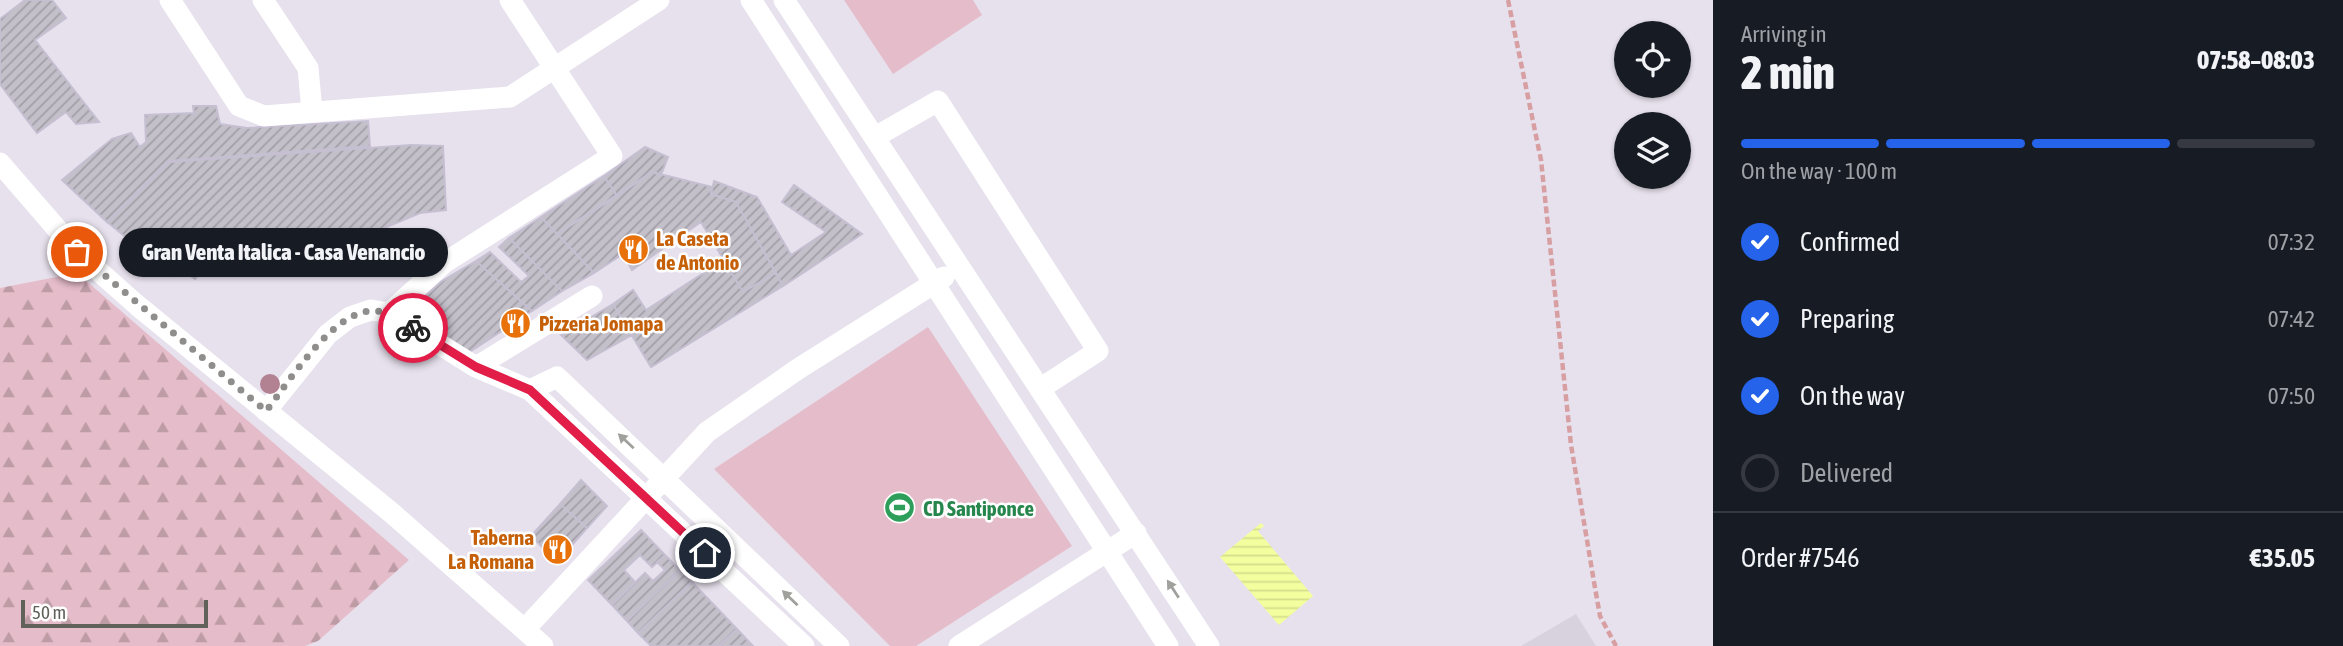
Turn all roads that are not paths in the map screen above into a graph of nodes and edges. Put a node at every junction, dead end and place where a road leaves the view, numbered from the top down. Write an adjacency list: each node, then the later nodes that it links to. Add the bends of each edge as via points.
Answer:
1 (170, 0): 8 (street, via 239,106 264,116)
2 (263, 0): 8 (street, via 308,68)
3 (510, 0): 7 (street)
4 (659, 0): 7 (street)
5 (751, 0): 12 (street)
6 (784, 0): 9 (street)
7 (555, 68): 8 (street, via 510,97); 14 (street, via 612,156 444,263)
8 (313, 112)
9 (875, 137): 11 (street); 16 (street, via 938,101 1098,351)
10 (0, 163): 18 (street, via 77,252)
11 (962, 268): 12 (street); 16 (street)
12 (933, 282): 19 (street, via 707,432); 22 (street)
13 (592, 296): 15 (street)
14 (389, 313): 15 (street); 18 (street, via 371,310 350,317 328,334)
15 (476, 367): 17 (street)
16 (1041, 388): 21 (street)
17 (530, 390): 19 (street, one-way to 17, via 558,377); 20 (street)
18 (266, 411): 23 (street)
19 (665, 477): 20 (street); 26 (street, one-way to 19)
20 (646, 497): 23 (street); 25 (street)
21 (1136, 533): 22 (street); 29 (street, one-way to 21)
22 (1108, 552): 27 (street); 28 (street)
23 (525, 629): 24 (street)
24 (543, 646)
25 (804, 646)
26 (839, 646)
27 (959, 646)
28 (1168, 646)
29 (1209, 646)

